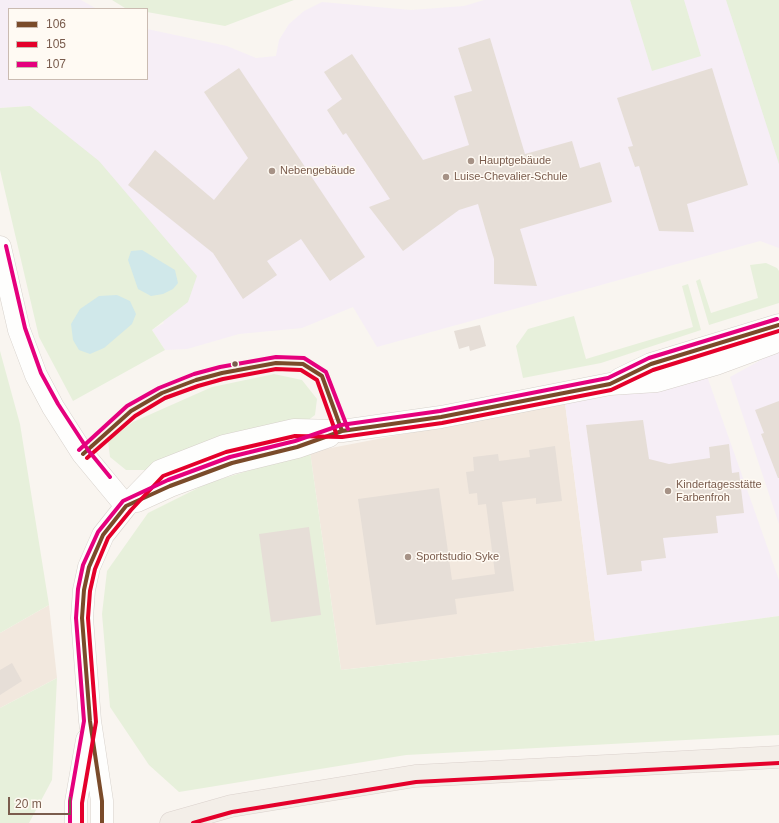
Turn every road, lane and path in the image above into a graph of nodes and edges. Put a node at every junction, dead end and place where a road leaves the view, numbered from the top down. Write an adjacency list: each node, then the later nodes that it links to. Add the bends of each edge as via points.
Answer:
1 (0, 247): 5 (street, via 19,330 36,375 83,454)
2 (779, 324): 4 (street, via 651,364)
3 (779, 338): 4 (street, via 773,343 716,364 657,381)
4 (610, 384): 5 (street, via 441,417 342,431 294,430 224,446 160,471)
5 (126, 506): 6 (street, via 104,535 89,568 84,590 82,618)
6 (90, 721): 8 (street, via 76,802); 9 (street, via 102,801)
7 (779, 757): 10 (main road, via 415,776 231,806)
8 (76, 823)
9 (102, 823)
10 (170, 823)

